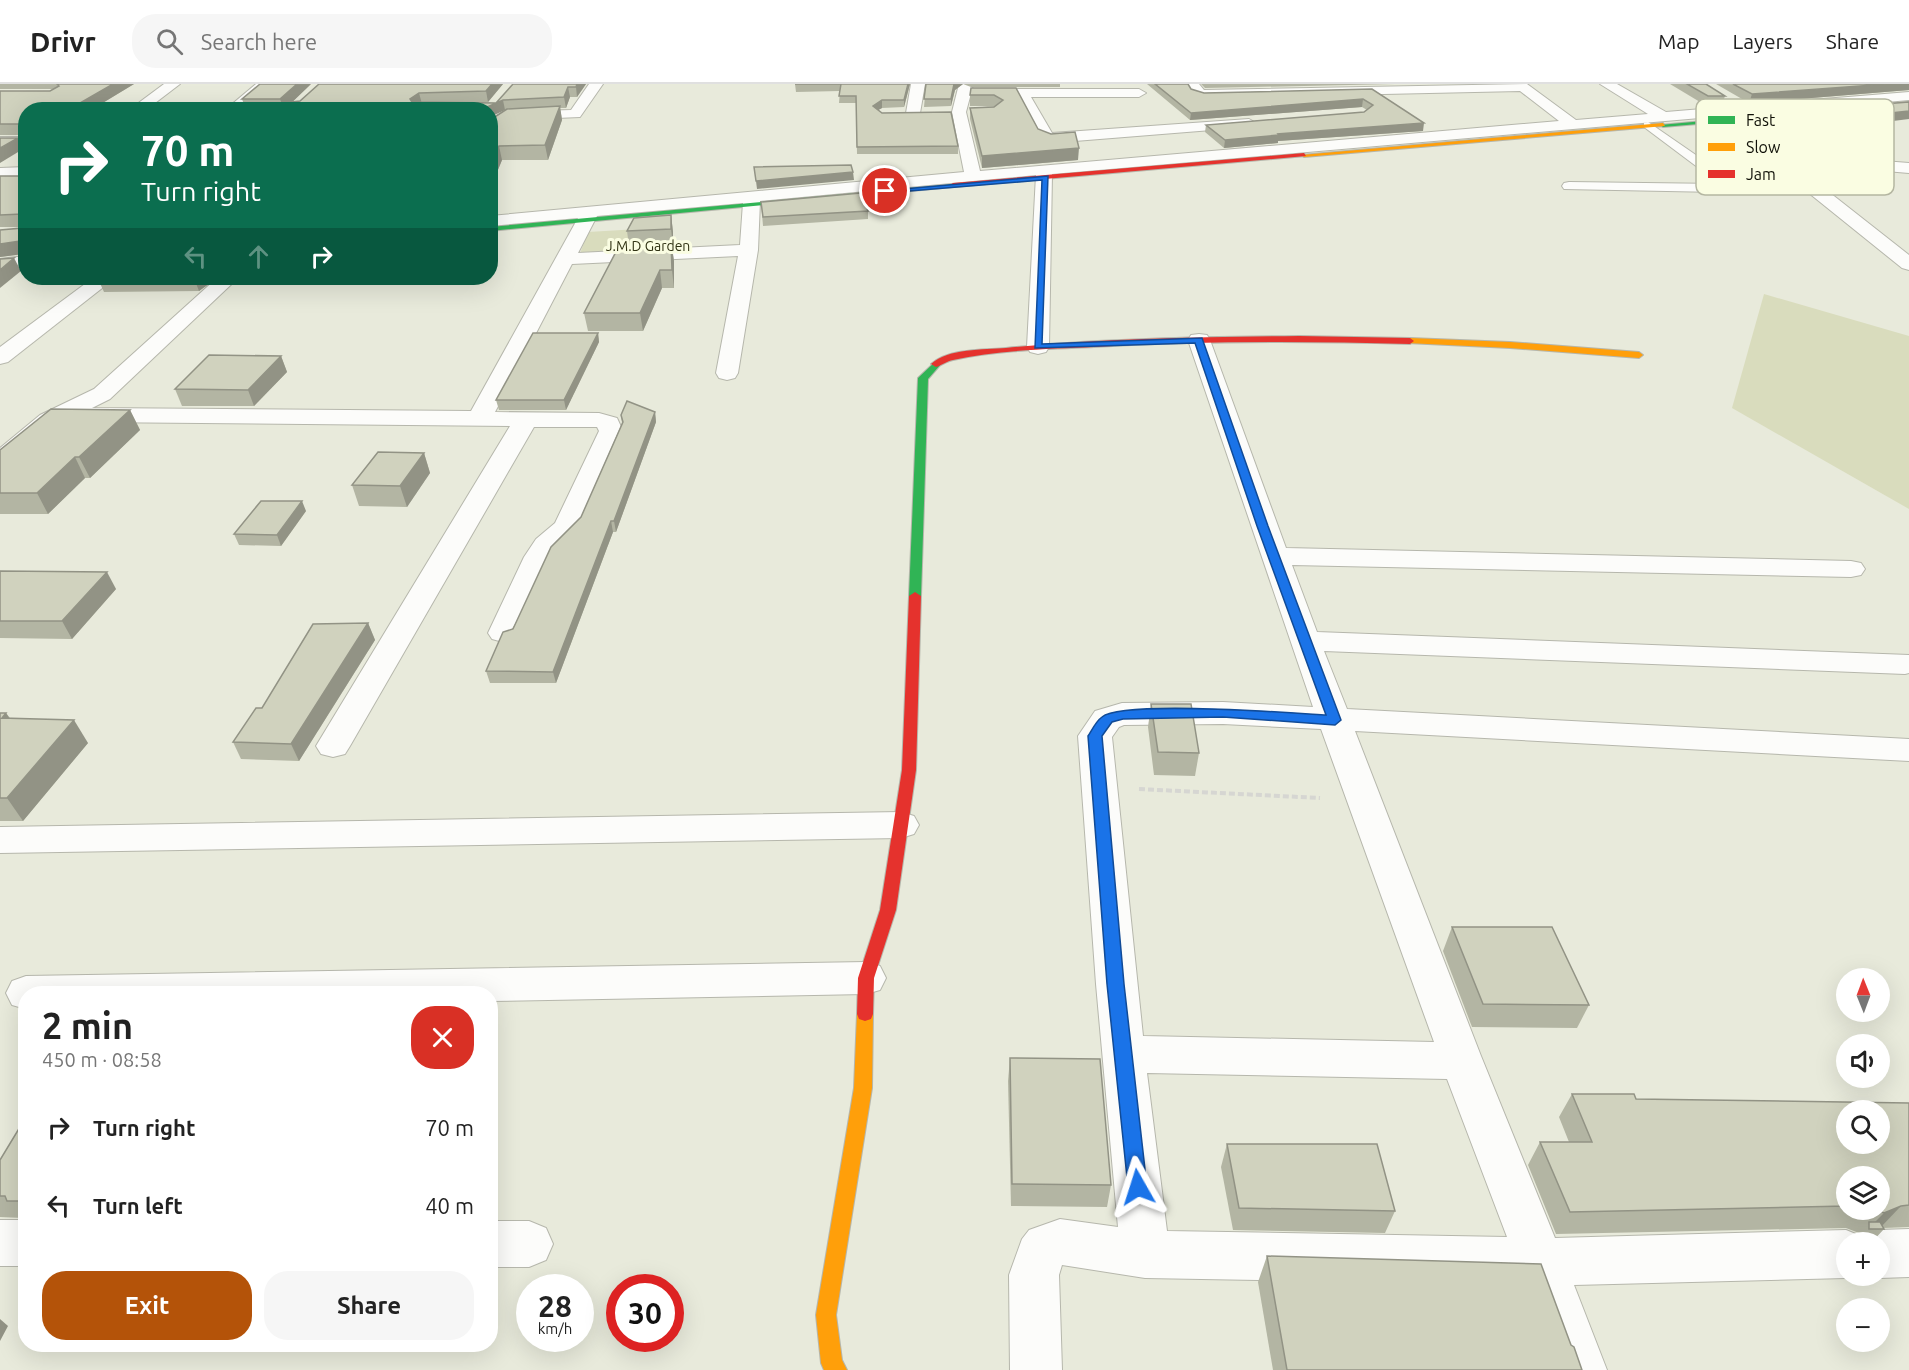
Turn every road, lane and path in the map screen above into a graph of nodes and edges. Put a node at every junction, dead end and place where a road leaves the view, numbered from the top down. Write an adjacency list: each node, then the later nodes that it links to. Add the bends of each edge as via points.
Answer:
1 (173, 84): 22 (street)
2 (265, 84): 23 (street)
3 (596, 84): 33 (street, via 575,114 506,116)
4 (918, 84): 29 (street)
5 (1191, 84): 10 (street, via 1203,94)
6 (1607, 84): 31 (street)
7 (1896, 84): 12 (street)
8 (1376, 87): 10 (street); 35 (street, via 1525,88)
9 (964, 89): 13 (street); 49 (street, via 960,112)
10 (1335, 89): 28 (street)
11 (1842, 89): 20 (street)
12 (1909, 90)
13 (1022, 93): 14 (street); 37 (street, via 1024,112 1050,138)
14 (1139, 93)
15 (1718, 94): 18 (street)
16 (1786, 94): 19 (street)
17 (1909, 96): 21 (street)
18 (1722, 99)
19 (1795, 99)
20 (1861, 99)
21 (1874, 99)
22 (147, 102)
23 (242, 102)
24 (1406, 104): 25 (street)
25 (1429, 104)
26 (1909, 104): 27 (street)
27 (1894, 105)
28 (1353, 106)
29 (913, 113)
30 (1696, 115): 31 (street)
31 (1664, 117): 35 (street)
32 (1696, 118): 36 (street)
33 (498, 121)
34 (1260, 122): 37 (street)
35 (1573, 125): 41 (street)
36 (1648, 125): 41 (street); 43 (lane)
37 (1192, 128): 42 (street)
38 (1382, 128): 41 (street)
39 (0, 142): 40 (street)
40 (18, 142)
41 (1406, 143): 42 (street)
42 (1229, 158): 48 (street)
43 (1696, 160)
44 (1894, 167): 45 (street)
45 (1909, 168)
46 (0, 172): 47 (street)
47 (18, 172)
48 (1044, 174): 49 (street); 53 (street); 69 (street)
49 (973, 177): 53 (street)
50 (1569, 186): 51 (lane)
51 (1696, 188)
52 (1824, 195): 60 (street)
53 (753, 200): 54 (street); 57 (street)
54 (587, 216): 55 (street); 56 (street); 58 (street)
55 (498, 221)
56 (498, 228)
57 (749, 250): 58 (street); 72 (street)
58 (565, 259): 74 (street)
59 (18, 263): 61 (street)
60 (1909, 264)
61 (0, 265)
62 (18, 273): 63 (street)
63 (0, 275)
64 (96, 285): 67 (street)
65 (220, 285): 73 (street, via 102,394)
66 (0, 340): 67 (street)
67 (23, 340): 71 (street)
68 (1199, 340): 69 (street); 70 (street, via 1340,339 1549,347); 77 (street)
69 (1038, 346): 87 (street, via 946,358 923,378 909,770)
70 (1639, 355)
71 (0, 357)
72 (727, 373)
73 (63, 414): 74 (street); 76 (street, via 48,420)
74 (478, 419): 75 (street)
75 (518, 420): 79 (street, via 599,420 609,423 611,431 567,527 538,557); 83 (street, via 524,425)
76 (0, 461)
77 (1274, 556): 78 (street); 80 (street)
78 (1851, 569)
79 (503, 633)
80 (1305, 640): 81 (street); 82 (street)
81 (1905, 664)
82 (1335, 720): 84 (street); 85 (street, via 1223,713 1122,714 1107,719 1095,736); 94 (street)
83 (333, 746)
84 (1909, 750)
85 (1099, 789): 86 (path, via 1192,790); 93 (street)
86 (1329, 799)
87 (901, 825): 88 (street); 89 (street, via 888,910)
88 (0, 840)
89 (866, 978): 90 (street); 102 (street, via 863,1088 826,1315)
90 (418, 986)
91 (0, 993): 92 (street)
92 (18, 993)
93 (1124, 1054): 94 (street); 98 (street)
94 (1462, 1061): 101 (street)
95 (0, 1243): 96 (street)
96 (18, 1243)
97 (1909, 1253): 100 (street)
98 (1144, 1254): 101 (street); 103 (street, via 1060,1242 1046,1247 1034,1275)
99 (1836, 1254): 101 (street)
100 (1890, 1254)
101 (1542, 1262): 104 (street)
102 (836, 1370)
103 (1036, 1370)
104 (1581, 1370)

